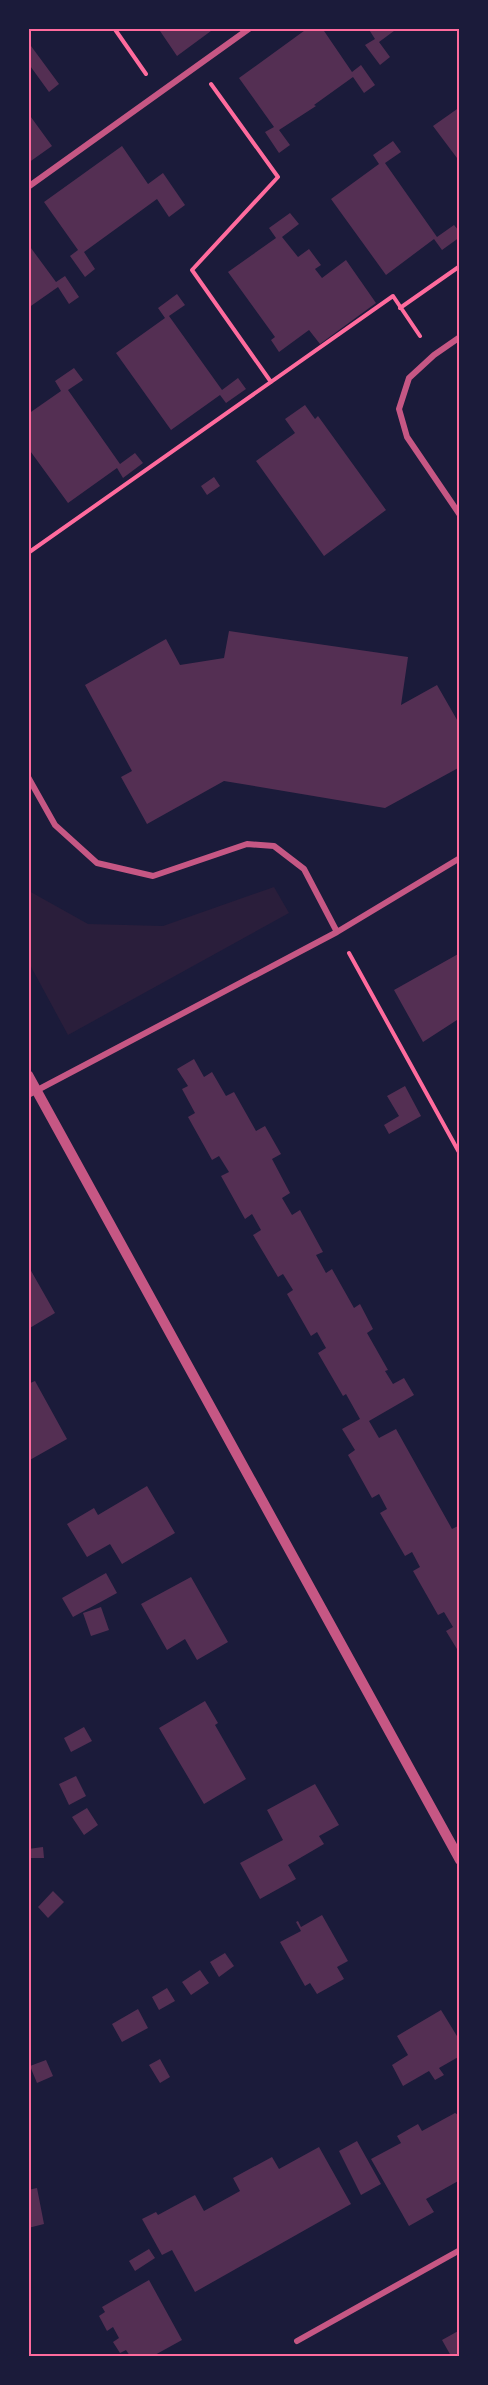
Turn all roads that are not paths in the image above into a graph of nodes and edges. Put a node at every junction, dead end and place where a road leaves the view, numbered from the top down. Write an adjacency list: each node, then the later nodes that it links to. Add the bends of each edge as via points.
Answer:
1 (250, 28): 2 (street)
2 (28, 187)
3 (459, 337): 4 (street, via 409,378 399,409 407,437)
4 (459, 515)
5 (28, 777): 7 (street, via 55,825 97,863 153,876 247,844 274,846 304,869)
6 (459, 858): 7 (street)
7 (337, 932): 9 (street)
8 (28, 1075): 9 (street)
9 (33, 1092): 10 (street)
10 (459, 1860)
11 (459, 2250): 12 (street)
12 (297, 2341)

